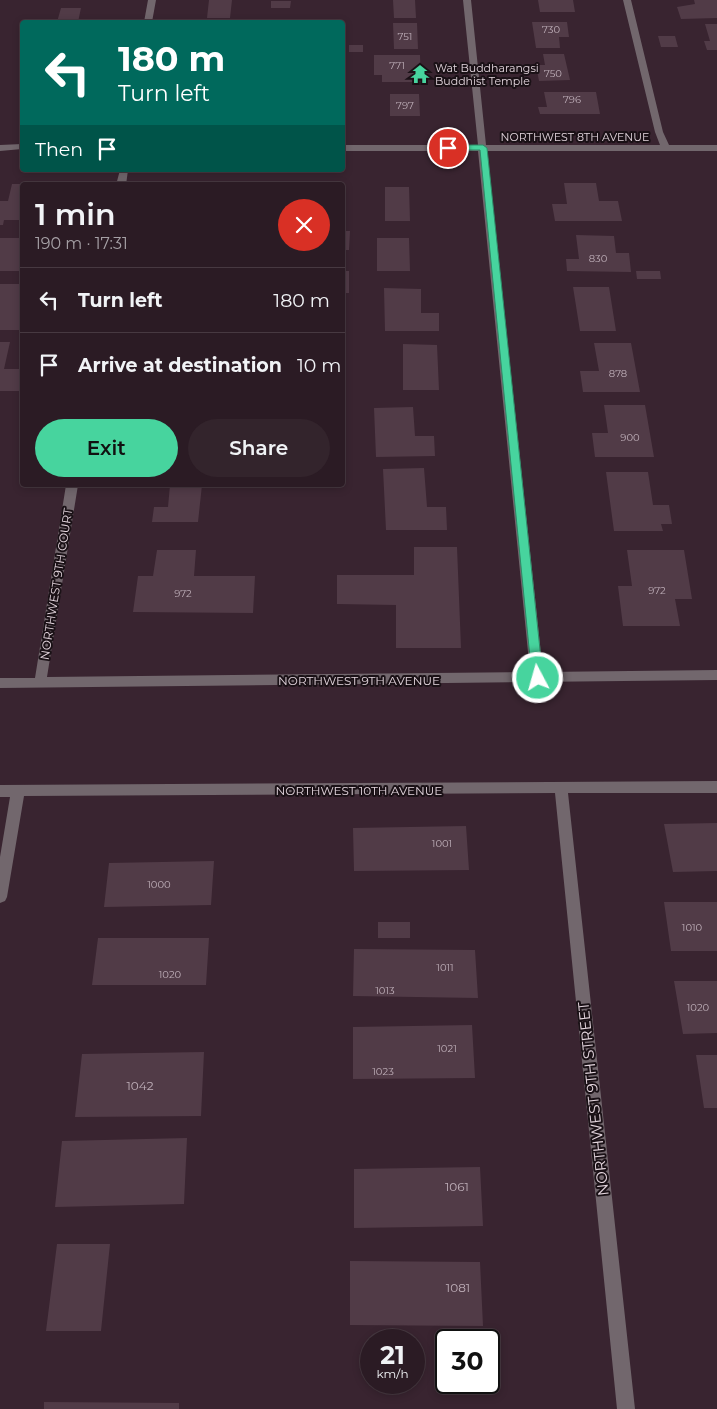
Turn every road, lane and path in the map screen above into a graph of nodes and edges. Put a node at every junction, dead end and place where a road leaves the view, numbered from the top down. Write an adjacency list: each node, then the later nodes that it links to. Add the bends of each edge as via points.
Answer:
1 (152, 0): 4 (street)
2 (467, 0): 8 (street)
3 (627, 0): 9 (street, via 659,132)
4 (148, 20)
5 (0, 148): 6 (street)
6 (20, 148)
7 (345, 148): 8 (street, NORTHWEST 8TH AVENUE)
8 (483, 148): 9 (street, NORTHWEST 8TH AVENUE); 13 (street)
9 (666, 148): 10 (street, NORTHWEST 8TH AVENUE)
10 (717, 148)
11 (72, 487): 14 (street, NORTHWEST 9TH COURT)
12 (717, 675): 13 (street, NORTHWEST 9TH AVENUE)
13 (538, 678): 14 (street, NORTHWEST 9TH AVENUE)
14 (40, 682): 15 (street, NORTHWEST 9TH AVENUE)
15 (0, 683)
16 (717, 787): 17 (street, NORTHWEST 10TH AVENUE)
17 (561, 790): 19 (street, NORTHWEST 10TH AVENUE); 21 (street, NORTHWEST 9TH STREET)
18 (0, 791): 19 (street, NORTHWEST 10TH AVENUE)
19 (18, 791): 20 (street)
20 (0, 897)
21 (626, 1409)

